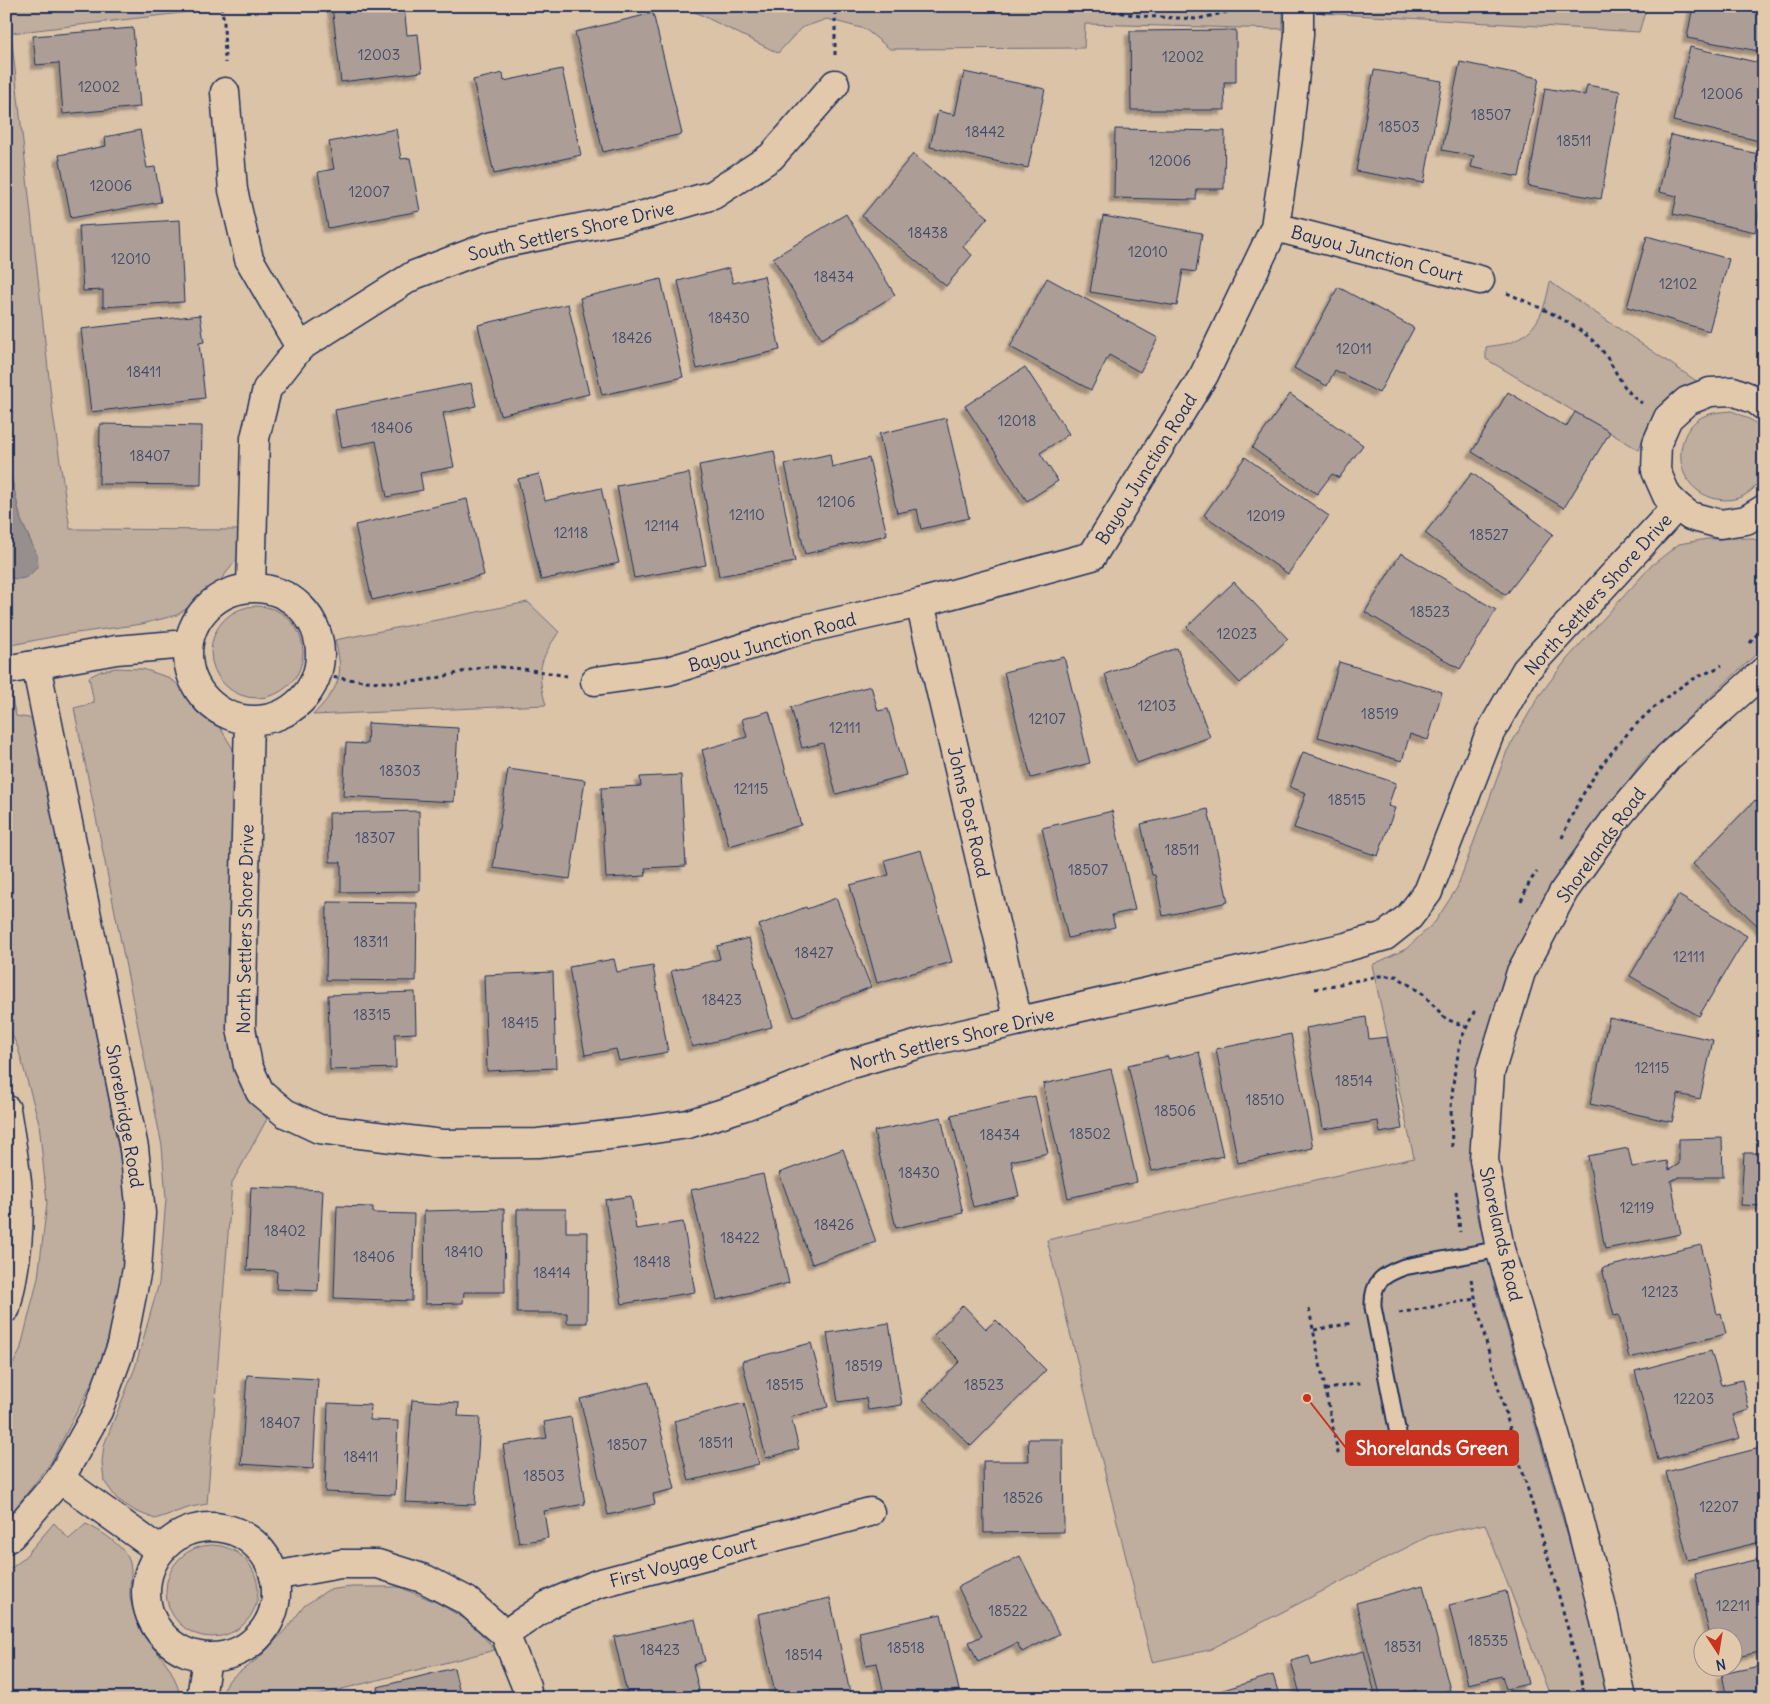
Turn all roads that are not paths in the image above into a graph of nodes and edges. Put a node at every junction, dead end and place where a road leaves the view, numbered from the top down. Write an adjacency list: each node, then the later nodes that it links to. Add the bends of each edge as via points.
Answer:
1 (1299, 6): 4 (street, Bayou Junction Road, via 1288,138)
2 (835, 84): 6 (street, South Settlers Shore Drive, via 771,157 713,195 644,215 490,246 414,275)
3 (225, 92): 6 (street, via 233,190 249,259)
4 (1275, 227): 5 (street, Bayou Junction Court); 11 (street, Bayou Junction Road, via 1204,375 1092,556)
5 (1480, 280)
6 (300, 347): 10 (street, South Settlers Shore Drive, via 267,389 255,438)
7 (1761, 397): 8 (street, via 1733,391 1710,392 1687,401 1668,418 1657,443 1656,470 1667,496)
8 (1677, 506): 9 (street, via 1690,516 1720,524 1746,520); 18 (street, North Settlers Shore Drive, via 1526,670 1490,733 1428,892 1409,917 1385,936)
9 (1764, 509)
10 (251, 588): 12 (street, via 238,589 216,599 197,618); 17 (street, via 263,588 287,596 306,612 318,634 321,659 314,684 295,707 274,718)
11 (920, 603): 16 (street, Bayou Junction Road, via 800,630 668,671); 18 (street, Johns Post Road)
12 (188, 644): 13 (street, via 116,650); 17 (street, via 188,670 200,694 221,713)
13 (36, 665): 14 (street); 23 (street, Shorebridge Road, via 134,1148 141,1213 137,1269 122,1345 98,1411)
14 (6, 670)
15 (1764, 671): 20 (street, Shorelands Road, via 1668,757 1613,822 1564,891 1521,972 1490,1073 1484,1160)
16 (595, 681)
17 (249, 721): 18 (street, North Settlers Shore Drive, via 241,1028 248,1066 260,1092 285,1113 320,1129 442,1144 538,1143 688,1124 745,1106 844,1066)
18 (1018, 1021)
19 (6, 1109): 21 (street, via 17,1183 19,1226 13,1282)
20 (1500, 1249): 22 (lane, via 1404,1267 1382,1277 1376,1286 1373,1307); 32 (street, Shorelands Road, via 1576,1506)
21 (6, 1308)
22 (1402, 1454)
23 (60, 1479): 25 (street, Shorebridge Road); 26 (street)
24 (870, 1512): 28 (street, First Voyage Court, via 597,1584 548,1605)
25 (6, 1540)
26 (159, 1550): 27 (street, via 178,1536 199,1528 226,1528 248,1538 265,1556); 29 (street, via 147,1575 146,1607 156,1631 176,1649)
27 (274, 1576): 28 (street, via 340,1564 378,1564 425,1579 467,1601); 29 (street, via 276,1603 267,1627 250,1645 226,1656)
28 (505, 1634): 31 (street)
29 (207, 1658): 30 (street)
30 (200, 1698)
31 (528, 1698)
32 (1622, 1698)

